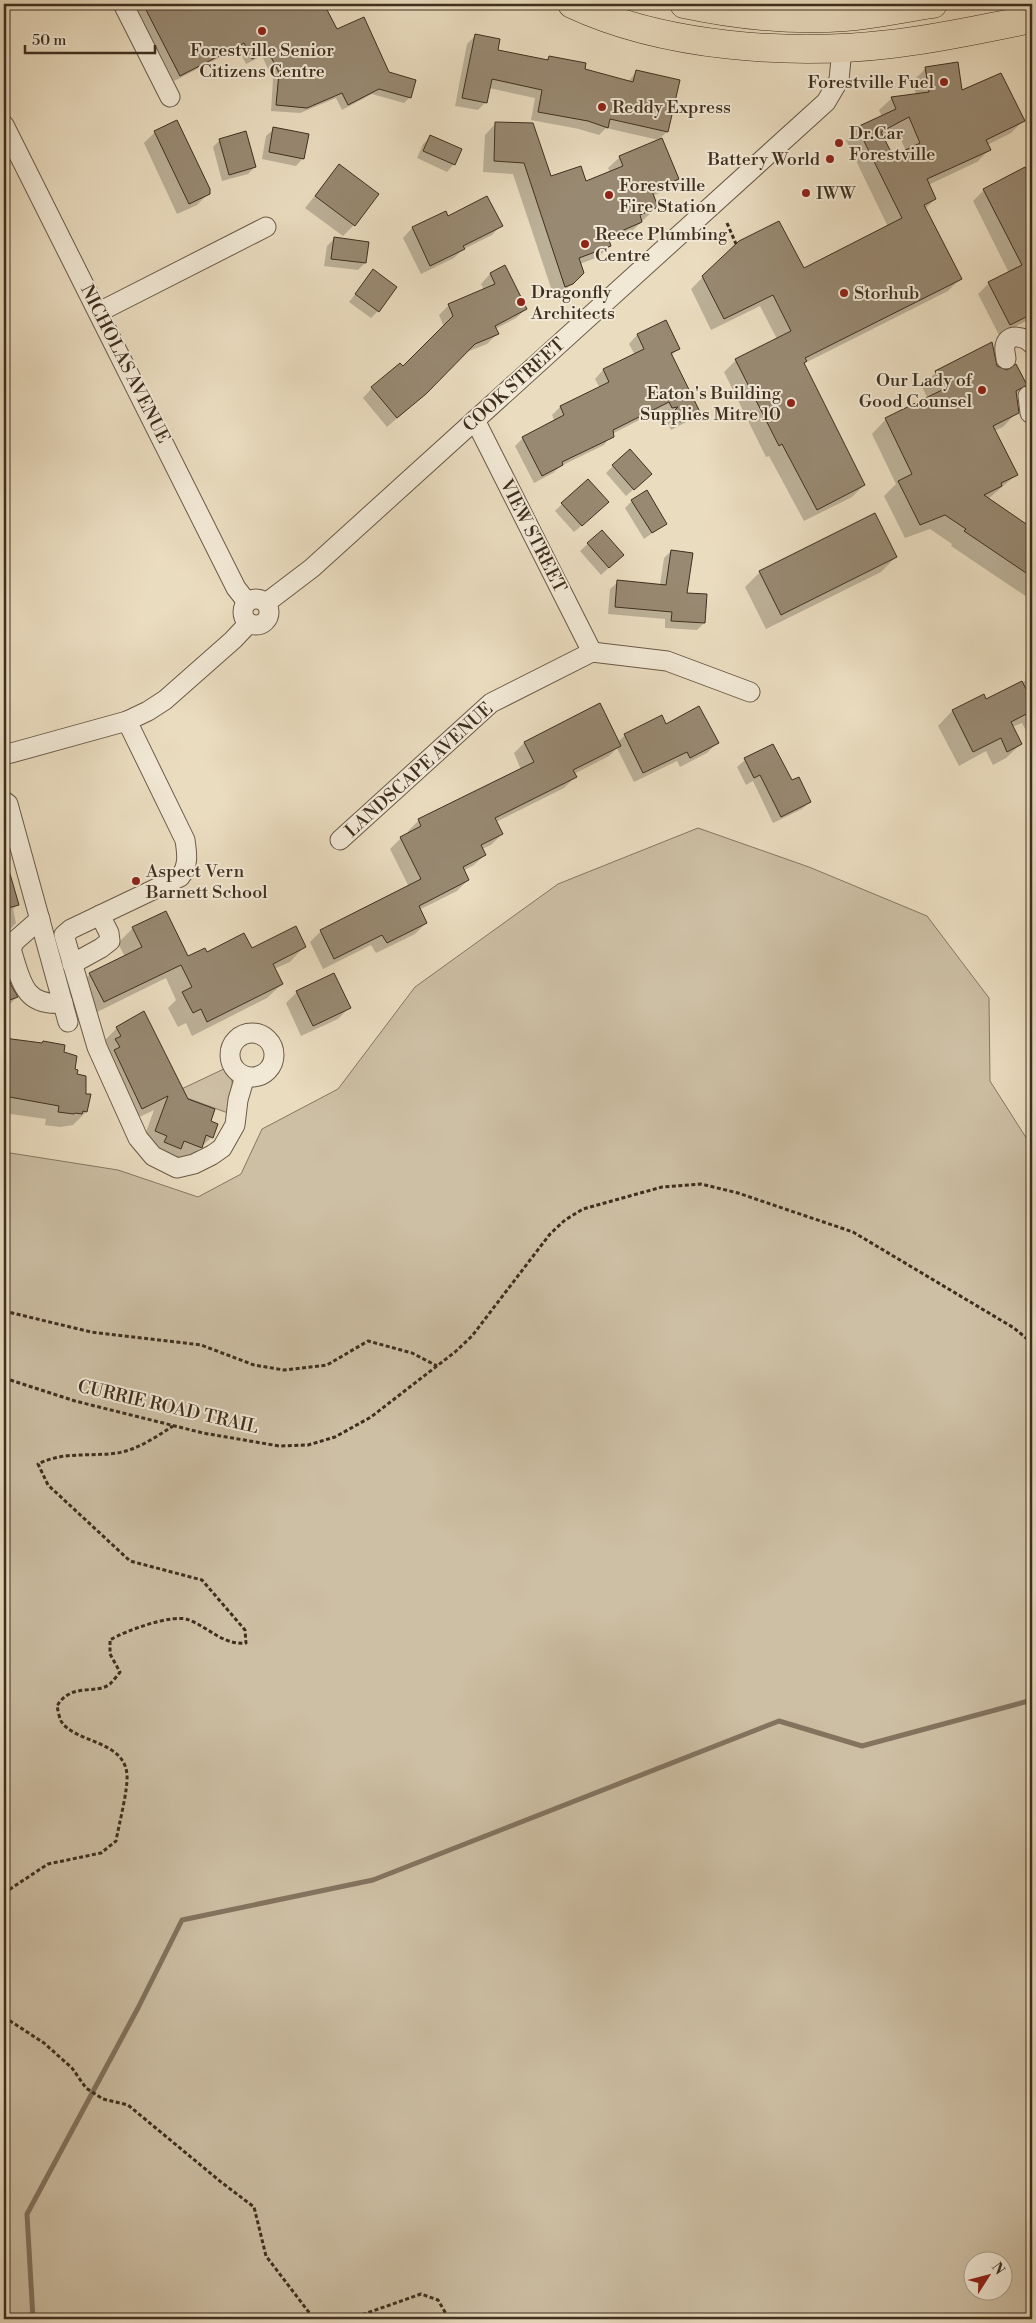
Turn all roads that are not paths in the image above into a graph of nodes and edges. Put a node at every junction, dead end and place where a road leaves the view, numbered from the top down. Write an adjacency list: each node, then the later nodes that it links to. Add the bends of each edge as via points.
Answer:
1 (123, 4): 8 (street)
2 (572, 4): 7 (highway, via 665,34 744,46)
3 (684, 4): 5 (highway, via 718,11)
4 (933, 4): 5 (highway)
5 (845, 17): 7 (highway, COOK STREET)
6 (1032, 19): 7 (highway, via 942,37)
7 (842, 48): 14 (street, COOK STREET, via 839,80 826,102)
8 (170, 97)
9 (4, 125): 11 (street, NICHOLAS AVENUE)
10 (266, 227): 11 (street)
11 (99, 312): 15 (street, NICHOLAS AVENUE, via 236,588)
12 (1032, 344): 13 (street, via 1017,336)
13 (1002, 350)
14 (475, 420): 15 (street, COOK STREET, via 312,568); 16 (street, VIEW STREET)
15 (256, 602): 18 (street, via 269,614 265,622 249,623 165,700)
16 (592, 652): 17 (street, via 667,661); 21 (street, LANDSCAPE AVENUE, via 491,703)
17 (750, 692)
18 (127, 721): 19 (street); 22 (street, via 185,840 187,858 180,877)
19 (4, 755)
20 (4, 800): 23 (street, via 8,804)
21 (340, 840)
22 (100, 915): 24 (street, via 64,935); 24 (street, via 110,940)
23 (40, 920): 25 (street); 25 (street, via 11,949 24,988 33,999 49,1004)
24 (72, 964): 27 (street, via 97,1047 138,1138 153,1156 177,1168 194,1164 222,1148 235,1125)
25 (63, 1003): 26 (street)
26 (68, 1022)
27 (245, 1076)

